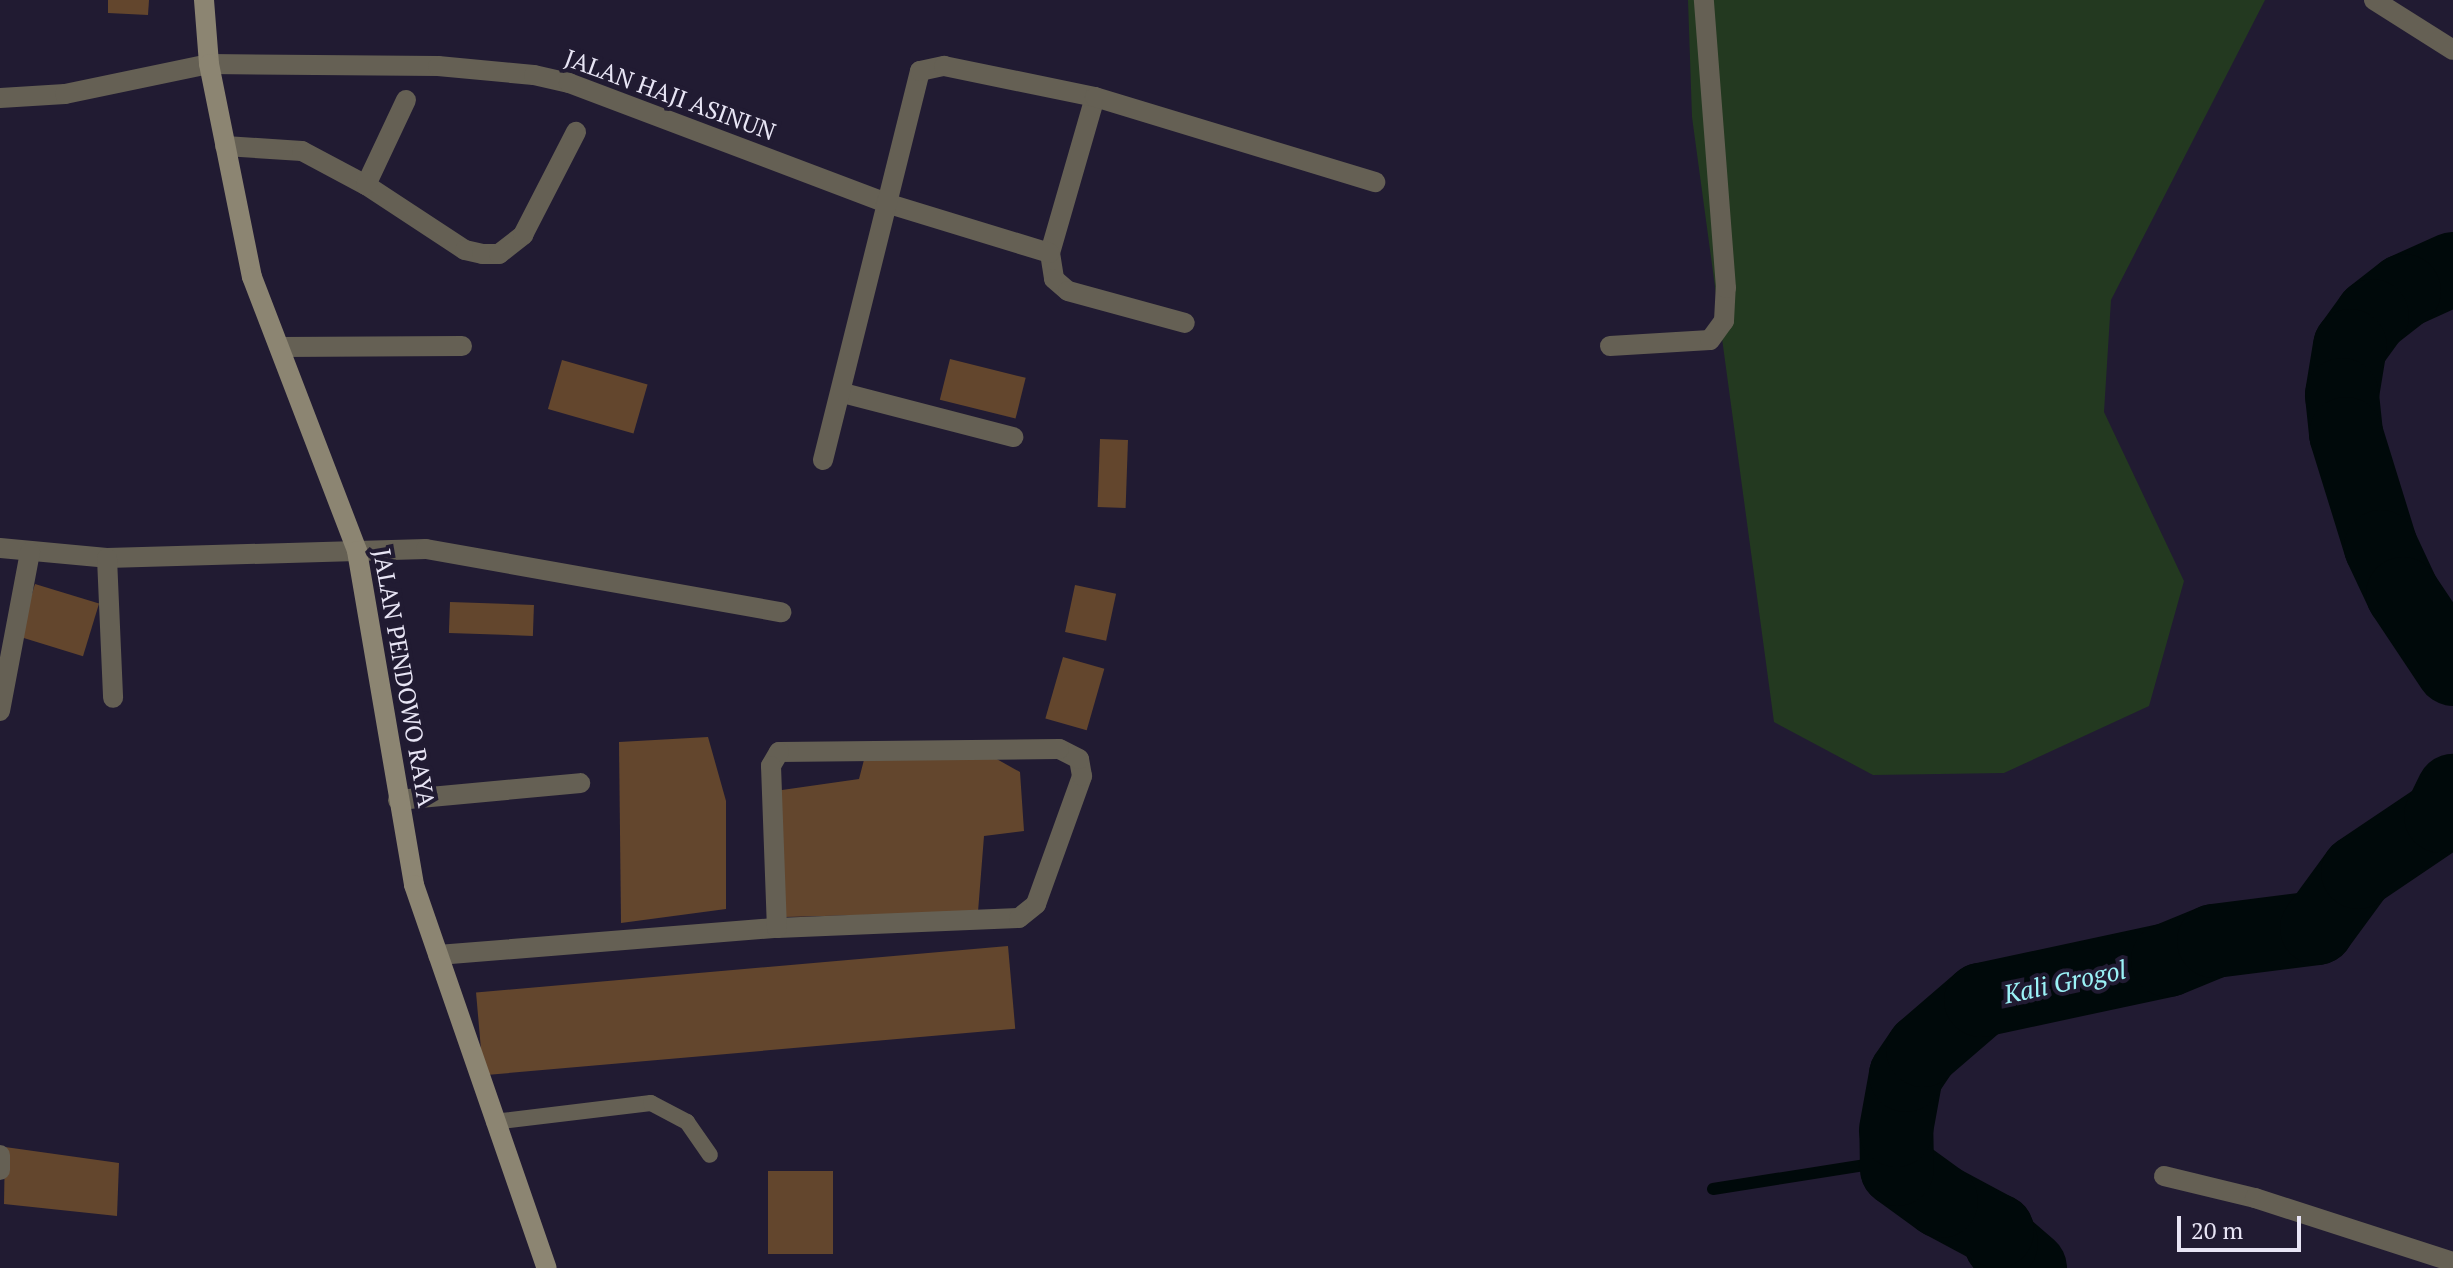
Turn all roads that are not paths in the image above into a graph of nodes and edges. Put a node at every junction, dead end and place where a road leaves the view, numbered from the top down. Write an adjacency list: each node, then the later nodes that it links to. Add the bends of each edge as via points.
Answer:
1 (204, 0): 5 (street, JALAN PENDOWO RAYA)
2 (1704, 0): 17 (street, via 1726,288 1724,321 1710,340)
3 (2374, 0): 4 (street)
4 (2453, 50)
5 (209, 64): 7 (street, JALAN HAJI ASINUN, via 65,94); 10 (street, JALAN PENDOWO RAYA); 13 (street, JALAN HAJI ASINUN, via 438,66 534,75 569,83)
6 (1095, 97): 11 (street); 13 (street, via 944,66 920,71); 14 (street)
7 (0, 98)
8 (406, 100): 12 (street)
9 (576, 132): 12 (street, via 523,235 499,254 465,250)
10 (225, 146): 12 (street, via 302,151); 18 (street, JALAN PENDOWO RAYA, via 252,277)
11 (1375, 182)
12 (366, 185)
13 (886, 203): 14 (street, JALAN HAJI ASINUN); 19 (street)
14 (1050, 253): 15 (street, via 1054,279 1068,291)
15 (1185, 323)
16 (462, 346): 18 (street)
17 (1610, 346)
18 (281, 347): 23 (street, JALAN PENDOWO RAYA)
19 (843, 393): 20 (street); 21 (street)
20 (1013, 437)
21 (823, 460)
22 (0, 548): 24 (street)
23 (357, 551): 25 (street); 26 (street, via 460,554); 30 (street, JALAN PENDOWO RAYA)
24 (30, 552): 25 (street); 28 (street)
25 (107, 558): 27 (street)
26 (781, 612)
27 (113, 698)
28 (0, 711)
29 (580, 783): 30 (street)
30 (398, 800): 32 (street, JALAN PENDOWO RAYA, via 414,885)
31 (777, 928): 31 (street, via 1026,916 1036,904 1082,776 1079,759 1059,749 779,752 771,766); 32 (street)
32 (438, 955): 33 (street, JALAN PENDOWO RAYA)
33 (494, 1122): 35 (lane, via 651,1103 687,1122); 39 (street, JALAN PENDOWO RAYA)
34 (0, 1155): 36 (street)
35 (710, 1155)
36 (0, 1170)
37 (2164, 1176): 38 (street, via 2255,1198)
38 (2453, 1262)
39 (547, 1268)

